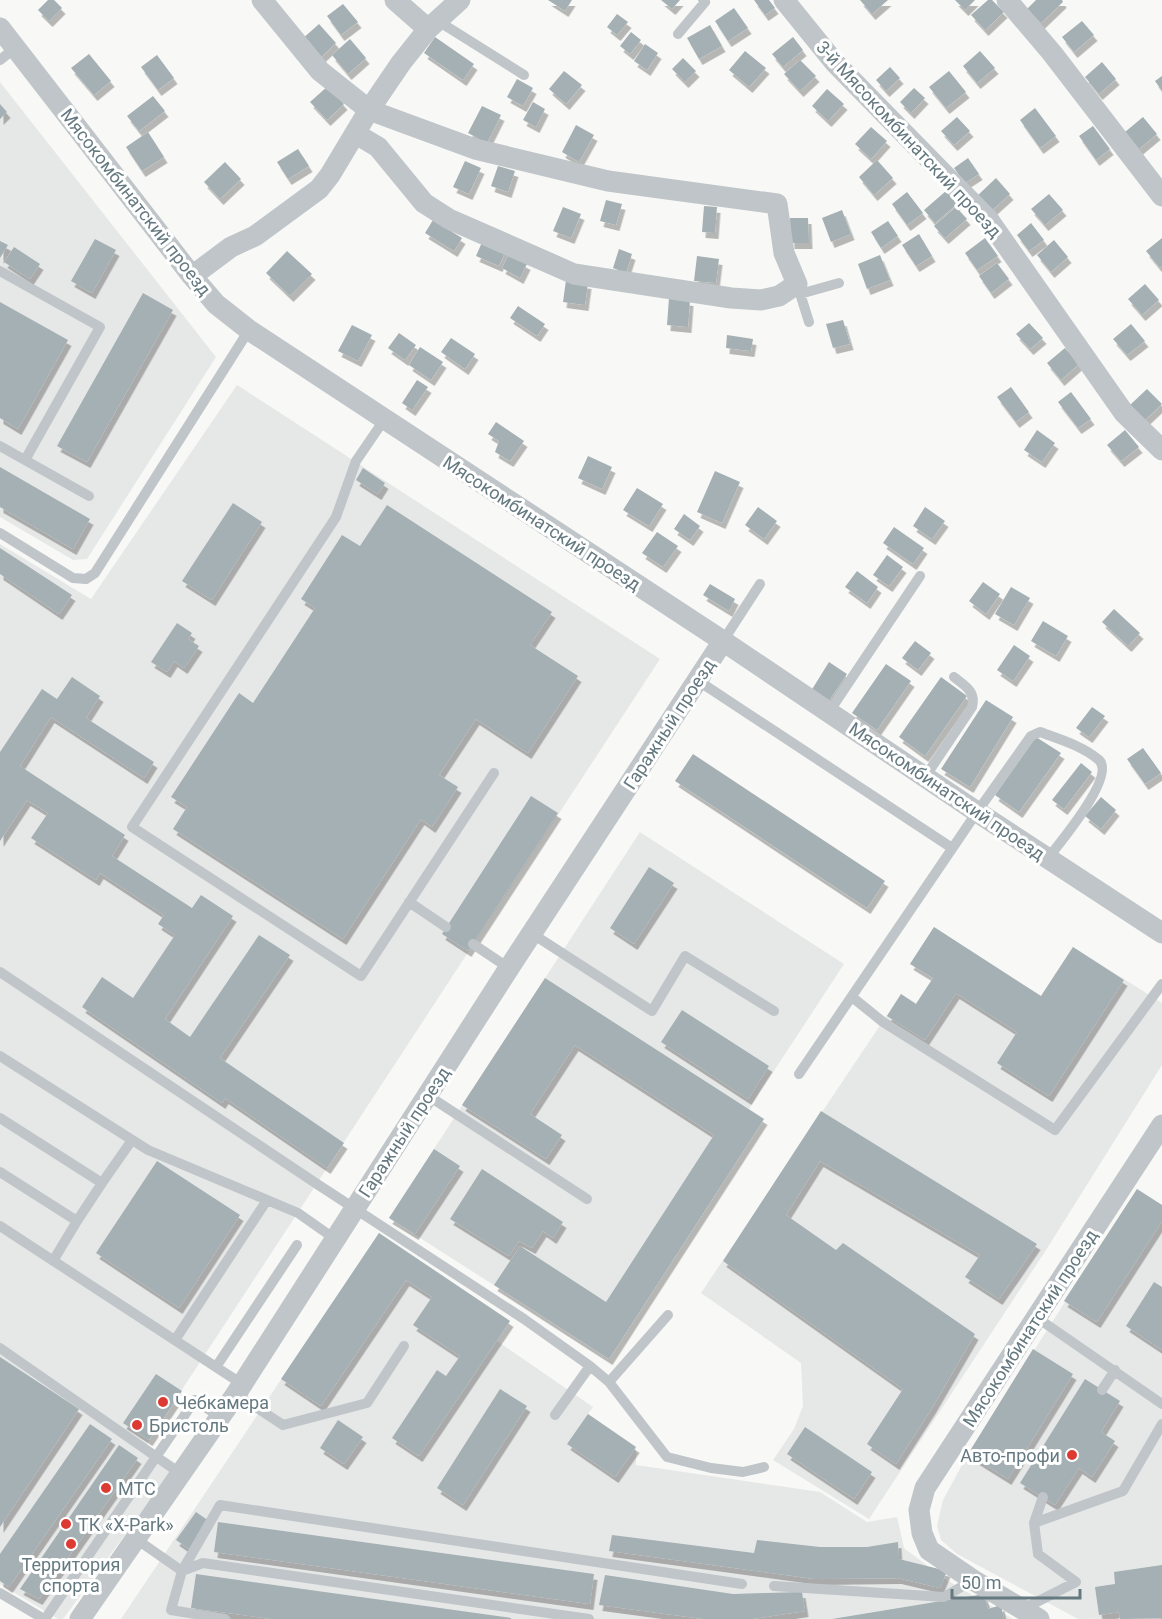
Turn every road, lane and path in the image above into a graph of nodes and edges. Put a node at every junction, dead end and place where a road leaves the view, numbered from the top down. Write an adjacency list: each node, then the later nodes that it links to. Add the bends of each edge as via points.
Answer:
1 (262, 0): 12 (street, via 320,71)
2 (394, 0): 7 (street)
3 (460, 0): 7 (street)
4 (703, 0): 9 (lane)
5 (784, 0): 23 (street, 3-й Мясокомбинатский проезд, via 835,63 988,219 1124,413)
6 (1007, 0): 14 (street)
7 (433, 25): 11 (lane); 12 (street, via 400,63)
8 (0, 28): 10 (street, Мясокомбинатский проезд)
9 (678, 33)
10 (7, 54): 16 (street, Мясокомбинатский проезд)
11 (524, 75)
12 (369, 110): 13 (street); 18 (street, via 475,149 608,181 777,204 784,253)
13 (356, 134): 16 (street, via 319,189); 18 (street, via 378,147 424,203 449,219 574,274 731,298 761,300)
14 (1162, 196)
15 (0, 271): 24 (lane, via 100,327)
16 (192, 276): 20 (street, Мясокомбинатский проезд, via 216,304)
17 (839, 283): 18 (lane)
18 (799, 289): 19 (lane)
19 (809, 322)
20 (249, 330): 21 (street, Мясокомбинатский проезд); 26 (lane, via 95,573 86,579 73,578)
21 (384, 420): 29 (street, Мясокомбинатский проезд); 38 (lane, via 356,461 336,517 132,827 361,976)
22 (0, 446): 24 (lane)
23 (1162, 450)
24 (25, 460): 25 (lane)
25 (89, 496)
26 (0, 533)
27 (920, 576): 32 (lane)
28 (760, 584): 29 (lane)
29 (723, 641): 31 (street, Гаражный проезд); 32 (street, Мясокомбинатский проезд)
30 (954, 677): 34 (lane, via 970,689 972,706)
31 (697, 680): 36 (lane); 40 (street, Гаражный проезд)
32 (829, 712): 34 (street, Мясокомбинатский проезд)
33 (494, 773): 38 (lane)
34 (925, 777): 35 (street, Мясокомбинатский проезд)
35 (977, 812): 36 (lane); 37 (street, Мясокомбинатский проезд); 37 (lane, via 1031,736 1040,732 1099,760 1101,780 1084,811)
36 (952, 848): 46 (lane)
37 (1048, 858): 41 (street, Мясокомбинатский проезд)
38 (409, 902): 39 (lane)
39 (446, 927)
40 (531, 933): 43 (street, Гаражный проезд); 47 (lane, via 652,1011 686,956)
41 (1162, 933)
42 (473, 944): 43 (lane)
43 (509, 968): 50 (street, Гаражный проезд)
44 (0, 972): 58 (lane)
45 (1162, 984): 46 (lane, via 1054,1130 883,1022)
46 (852, 997): 49 (lane)
47 (774, 1011)
48 (0, 1056): 53 (lane)
49 (799, 1074)
50 (427, 1095): 56 (lane); 58 (street, Гаражный проезд)
51 (0, 1118): 55 (lane)
52 (1162, 1125): 65 (street, Мясокомбинатский проезд)
53 (132, 1140): 55 (lane); 57 (lane)
54 (0, 1172): 59 (lane)
55 (102, 1183): 59 (lane)
56 (587, 1199)
57 (267, 1200): 61 (lane, via 298,1213); 66 (lane)
58 (355, 1209): 61 (street, Гаражный проезд); 69 (lane)
59 (77, 1221): 63 (lane)
60 (0, 1226): 63 (lane)
61 (335, 1239): 73 (street, Гаражный проезд)
62 (297, 1245): 70 (lane)
63 (53, 1261): 66 (lane)
64 (668, 1315): 72 (lane)
65 (1036, 1317): 71 (lane); 86 (street, Мясокомбинатский проезд, via 925,1488 919,1510 929,1550)
66 (175, 1340): 70 (lane)
67 (404, 1346): 73 (lane, via 367,1403 283,1425)
68 (0, 1348): 79 (lane)
69 (590, 1366): 72 (lane); 76 (lane)
70 (216, 1367): 73 (lane)
71 (1115, 1370): 74 (lane); 75 (lane)
72 (609, 1382): 80 (lane, via 667,1457 743,1472)
73 (239, 1389): 77 (street, Гаражный проезд)
74 (1102, 1390)
75 (1162, 1404)
76 (555, 1415)
77 (220, 1417): 79 (lane, via 195,1400); 81 (street, Гаражный проезд)
78 (1162, 1425): 83 (lane, via 1123,1491)
79 (156, 1457): 81 (lane); 92 (lane)
80 (764, 1467)
81 (181, 1474): 84 (street, Гаражный проезд)
82 (1042, 1497): 83 (lane)
83 (1034, 1523): 90 (lane, via 1038,1554 1076,1582)
84 (136, 1539): 85 (lane); 91 (street, Гаражный проезд)
85 (182, 1571): 87 (lane, via 220,1505); 93 (lane, via 171,1610); 94 (lane, via 203,1563)
86 (973, 1580): 88 (lane, via 944,1597); 90 (street, Мясокомбинатский проезд)
87 (742, 1584)
88 (774, 1586)
89 (0, 1593): 92 (lane)
90 (1035, 1616)
91 (83, 1618)
92 (45, 1619)
93 (225, 1619)
94 (590, 1619)

